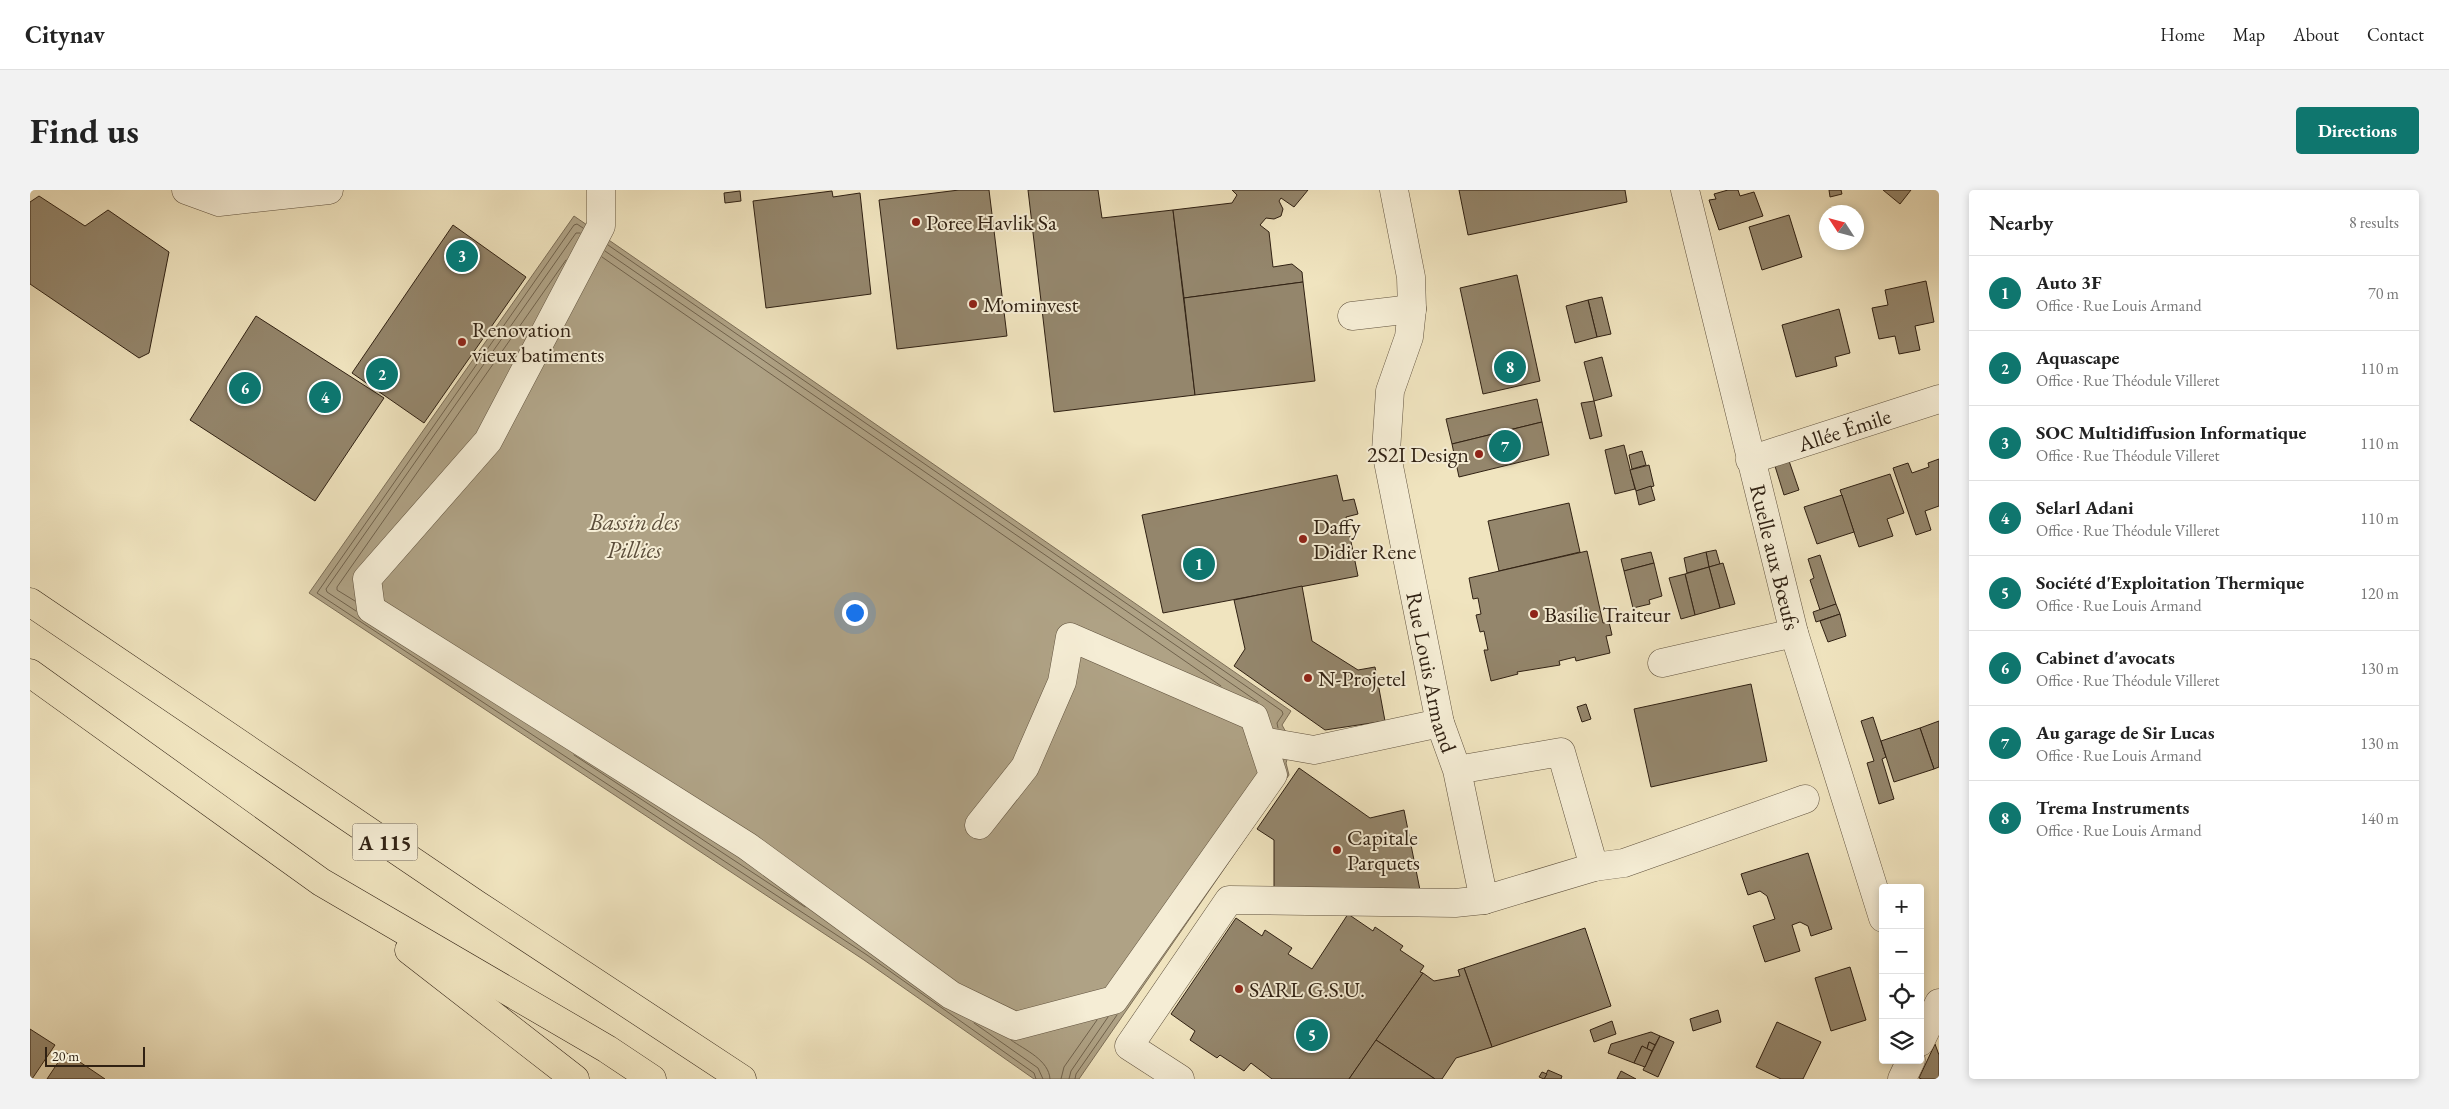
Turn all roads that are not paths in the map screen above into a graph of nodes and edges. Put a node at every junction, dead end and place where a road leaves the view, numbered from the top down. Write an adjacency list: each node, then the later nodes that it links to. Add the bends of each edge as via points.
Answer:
1 (186, 190): 2 (street, via 219,202)
2 (328, 190)
3 (601, 190): 15 (street, via 602,226 488,441 367,579 371,610 747,846 951,995 1015,1026 1114,1000 1273,775)
4 (1394, 190): 6 (street, Rue Louis Armand, via 1411,277)
5 (1685, 190): 9 (street, Ruelle aux Bœufs)
6 (1412, 310): 7 (street); 14 (street, Rue Louis Armand, via 1408,336 1390,391 1386,451)
7 (1352, 316)
8 (1939, 399): 9 (street, Allée Émile)
9 (1750, 460): 11 (street, Ruelle aux Bœufs)
10 (30, 602): 28 (highway, A 115, via 476,904)
11 (1794, 633): 12 (street); 22 (street, Ruelle aux Bœufs)
12 (1662, 663)
13 (30, 673): 20 (highway)
14 (1440, 723): 15 (street, via 1314,750); 16 (street, Rue Louis Armand)
15 (1262, 741): 18 (street, via 1254,717 1070,637 1062,682 1025,766)
16 (1457, 770): 19 (street, Rue Louis Armand, via 1560,752); 21 (street, Rue Louis Armand)
17 (1805, 799): 19 (street, via 1624,863)
18 (979, 825)
19 (1594, 867): 21 (street)
20 (321, 882): 26 (highway); 27 (highway, via 607,1049)
21 (1484, 900): 29 (street, via 1455,903 1229,900 1129,1046)
22 (1879, 905)
23 (1939, 1003): 24 (street)
24 (1924, 1028)
25 (1909, 1064): 30 (street)
26 (575, 1079)
27 (652, 1079)
28 (742, 1079)
29 (1180, 1079)
30 (1902, 1079)

